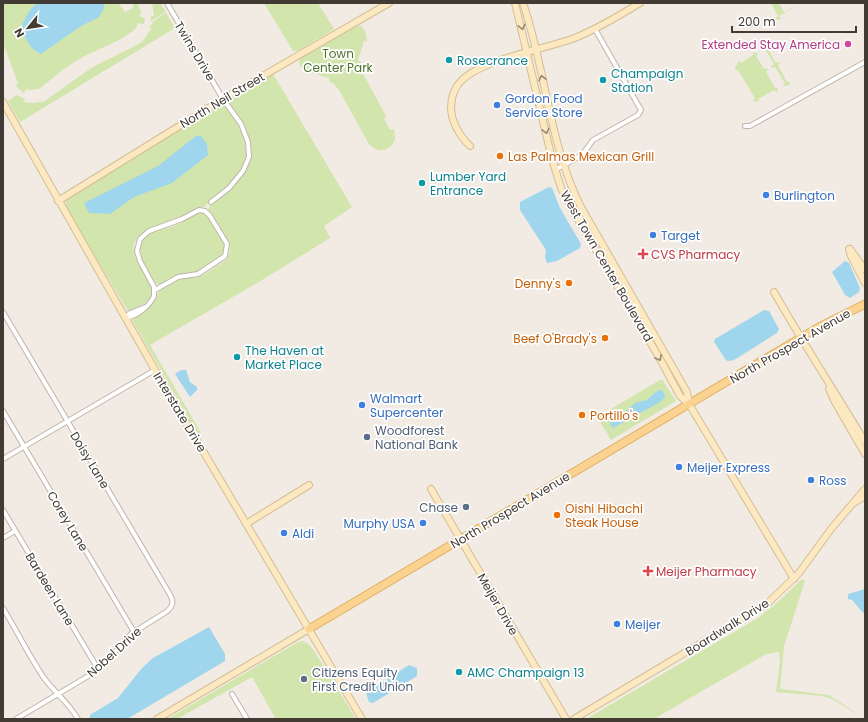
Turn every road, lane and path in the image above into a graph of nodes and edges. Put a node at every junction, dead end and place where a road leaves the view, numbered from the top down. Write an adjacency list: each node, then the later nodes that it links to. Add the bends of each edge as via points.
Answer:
1 (167, 3): 10 (street, Twins Drive)
2 (389, 3): 10 (main road, North Neil Street)
3 (515, 3): 8 (main road, West Town Center Boulevard, one-way to 8)
4 (523, 3): 7 (main road, West Town Center Boulevard)
5 (640, 3): 6 (main road)
6 (595, 29): 7 (main road); 14 (street, via 641,110 638,115 593,140 582,155)
7 (536, 50): 8 (main road); 14 (main road, West Town Center Boulevard, one-way to 7)
8 (527, 52): 13 (main road, via 472,72 458,85 453,96 452,116 455,128); 15 (main road, West Town Center Boulevard, one-way to 15)
9 (865, 62): 12 (street, via 750,126)
10 (223, 99): 16 (main road, North Neil Street); 17 (street, Twins Drive, via 246,133 249,157 239,178)
11 (3, 102): 16 (main road, Interstate Drive)
12 (745, 126)
13 (470, 146)
14 (563, 165): 15 (street); 27 (main road, West Town Center Boulevard, via 581,207 688,392)
15 (555, 170): 27 (main road, West Town Center Boulevard, one-way to 27, via 573,212 658,354 680,396)
16 (58, 201): 24 (main road, Interstate Drive)
17 (211, 202)
18 (865, 270): 19 (main road, via 849,249)
19 (865, 283)
20 (155, 290): 20 (street, via 138,256 137,246 140,239 149,231 199,210 205,211 227,244 225,256 198,274 178,277); 24 (street, via 153,299 146,307 134,311)
21 (774, 292): 25 (main road)
22 (865, 304): 25 (main road, North Prospect Avenue)
23 (3, 312): 29 (street, Doisy Lane)
24 (125, 318): 26 (main road, Interstate Drive)
25 (801, 338): 27 (main road, North Prospect Avenue); 30 (main road, via 840,399)
26 (155, 370): 29 (street); 40 (main road, Interstate Drive)
27 (689, 404): 43 (main road, North Prospect Avenue); 44 (main road, West Town Center Boulevard)
28 (3, 411): 31 (street, Corey Lane)
29 (67, 421): 31 (street); 46 (street, Doisy Lane, via 172,599)
30 (864, 444): 32 (main road)
31 (24, 447): 33 (street); 48 (street, Corey Lane)
32 (865, 454)
33 (3, 459)
34 (309, 485): 40 (main road)
35 (431, 489): 43 (main road, Meijer Drive)
36 (865, 489): 38 (main road, Boardwalk Drive)
37 (865, 496): 38 (main road, Boardwalk Drive)
38 (853, 503): 44 (main road, Boardwalk Drive)
39 (3, 510): 41 (street, Bardeen Lane)
40 (246, 524): 47 (main road, Interstate Drive)
41 (15, 531): 42 (street); 49 (street, Bardeen Lane)
42 (3, 538)
43 (461, 540): 47 (main road, North Prospect Avenue); 57 (main road, Meijer Drive)
44 (794, 579): 58 (main road, Boardwalk Drive, via 757,610)
45 (3, 608): 50 (street, via 43,676)
46 (171, 609): 48 (street, Nobel Drive)
47 (309, 629): 54 (main road, North Prospect Avenue); 56 (main road, Interstate Drive)
48 (134, 632): 49 (street, Nobel Drive)
49 (98, 669): 50 (street, Nobel Drive)
50 (58, 694): 52 (street, Nobel Drive); 53 (street)
51 (232, 694): 55 (street)
52 (16, 719)
53 (78, 719)
54 (157, 719)
55 (247, 719)
56 (362, 719)
57 (566, 719)
58 (574, 719)

